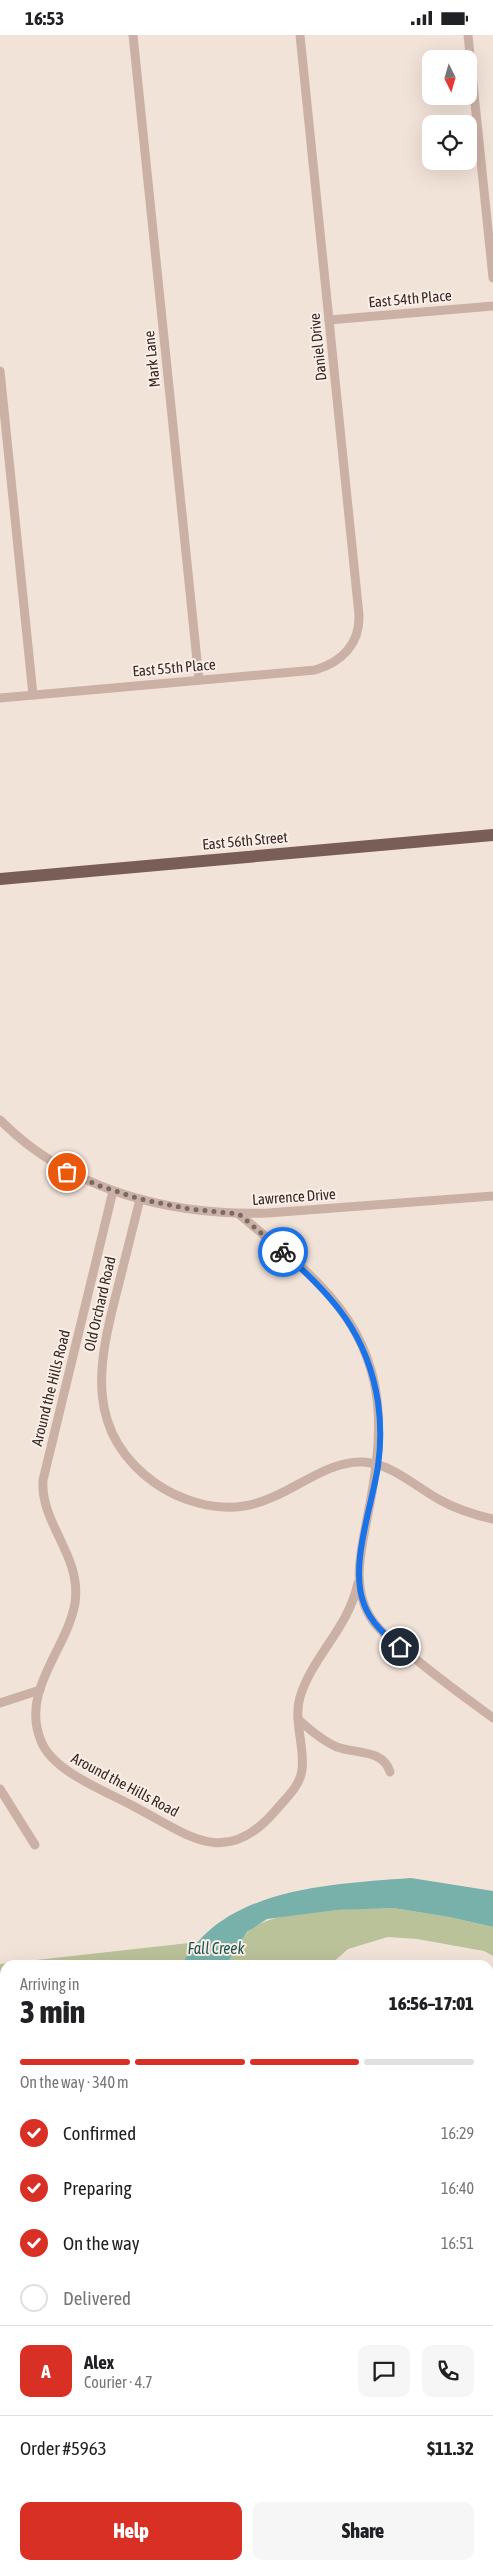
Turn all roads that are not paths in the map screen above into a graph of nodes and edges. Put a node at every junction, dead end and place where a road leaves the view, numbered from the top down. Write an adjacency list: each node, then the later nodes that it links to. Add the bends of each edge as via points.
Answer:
1 (133, 35): 9 (street, Mark Lane)
2 (300, 35): 6 (street, Daniel Drive)
3 (468, 35): 4 (street)
4 (493, 277)
5 (493, 306): 6 (street, East 54th Place)
6 (329, 320): 8 (street, Daniel Drive, via 359,615 356,636)
7 (0, 371): 10 (street)
8 (346, 653): 9 (street, East 55th Place, via 334,663 315,670)
9 (198, 680): 10 (street, East 55th Place)
10 (33, 695): 11 (street, East 55th Place)
11 (0, 698)
12 (493, 835): 13 (main road, East 56th Street)
13 (0, 879)
14 (0, 1120): 15 (street, Lawrence Drive, via 42,1157)
15 (113, 1191): 17 (street, Lawrence Drive); 22 (street, Around the Hills Road, via 43,1480 45,1501 73,1567 76,1596 68,1627 46,1670)
16 (493, 1196): 18 (street, Lawrence Drive)
17 (140, 1199): 18 (street, Lawrence Drive, via 189,1209); 19 (street, Old Orchard Road, via 104,1338 100,1371 109,1424 122,1450 137,1468 159,1486 184,1499 212,1506 236,1507 278,1497 337,1466 361,1462)
18 (239, 1214): 19 (street, via 319,1284 356,1334 377,1396 380,1429)
19 (378, 1465): 20 (street, Old Orchard Road, via 440,1500); 21 (street)
20 (493, 1519)
21 (358, 1583): 24 (street, via 370,1616 385,1635); 25 (street, Around the Hills Road, via 346,1619 318,1660 301,1694)
22 (40, 1690): 23 (street); 25 (street, Around the Hills Road, via 36,1713 38,1733 58,1765 179,1830 212,1843 233,1843 256,1832 297,1785 302,1766)
23 (0, 1703)
24 (493, 1718)
25 (299, 1721): 26 (street, via 336,1746 380,1758)
26 (390, 1772)
27 (0, 1789): 28 (street)
28 (34, 1845)

